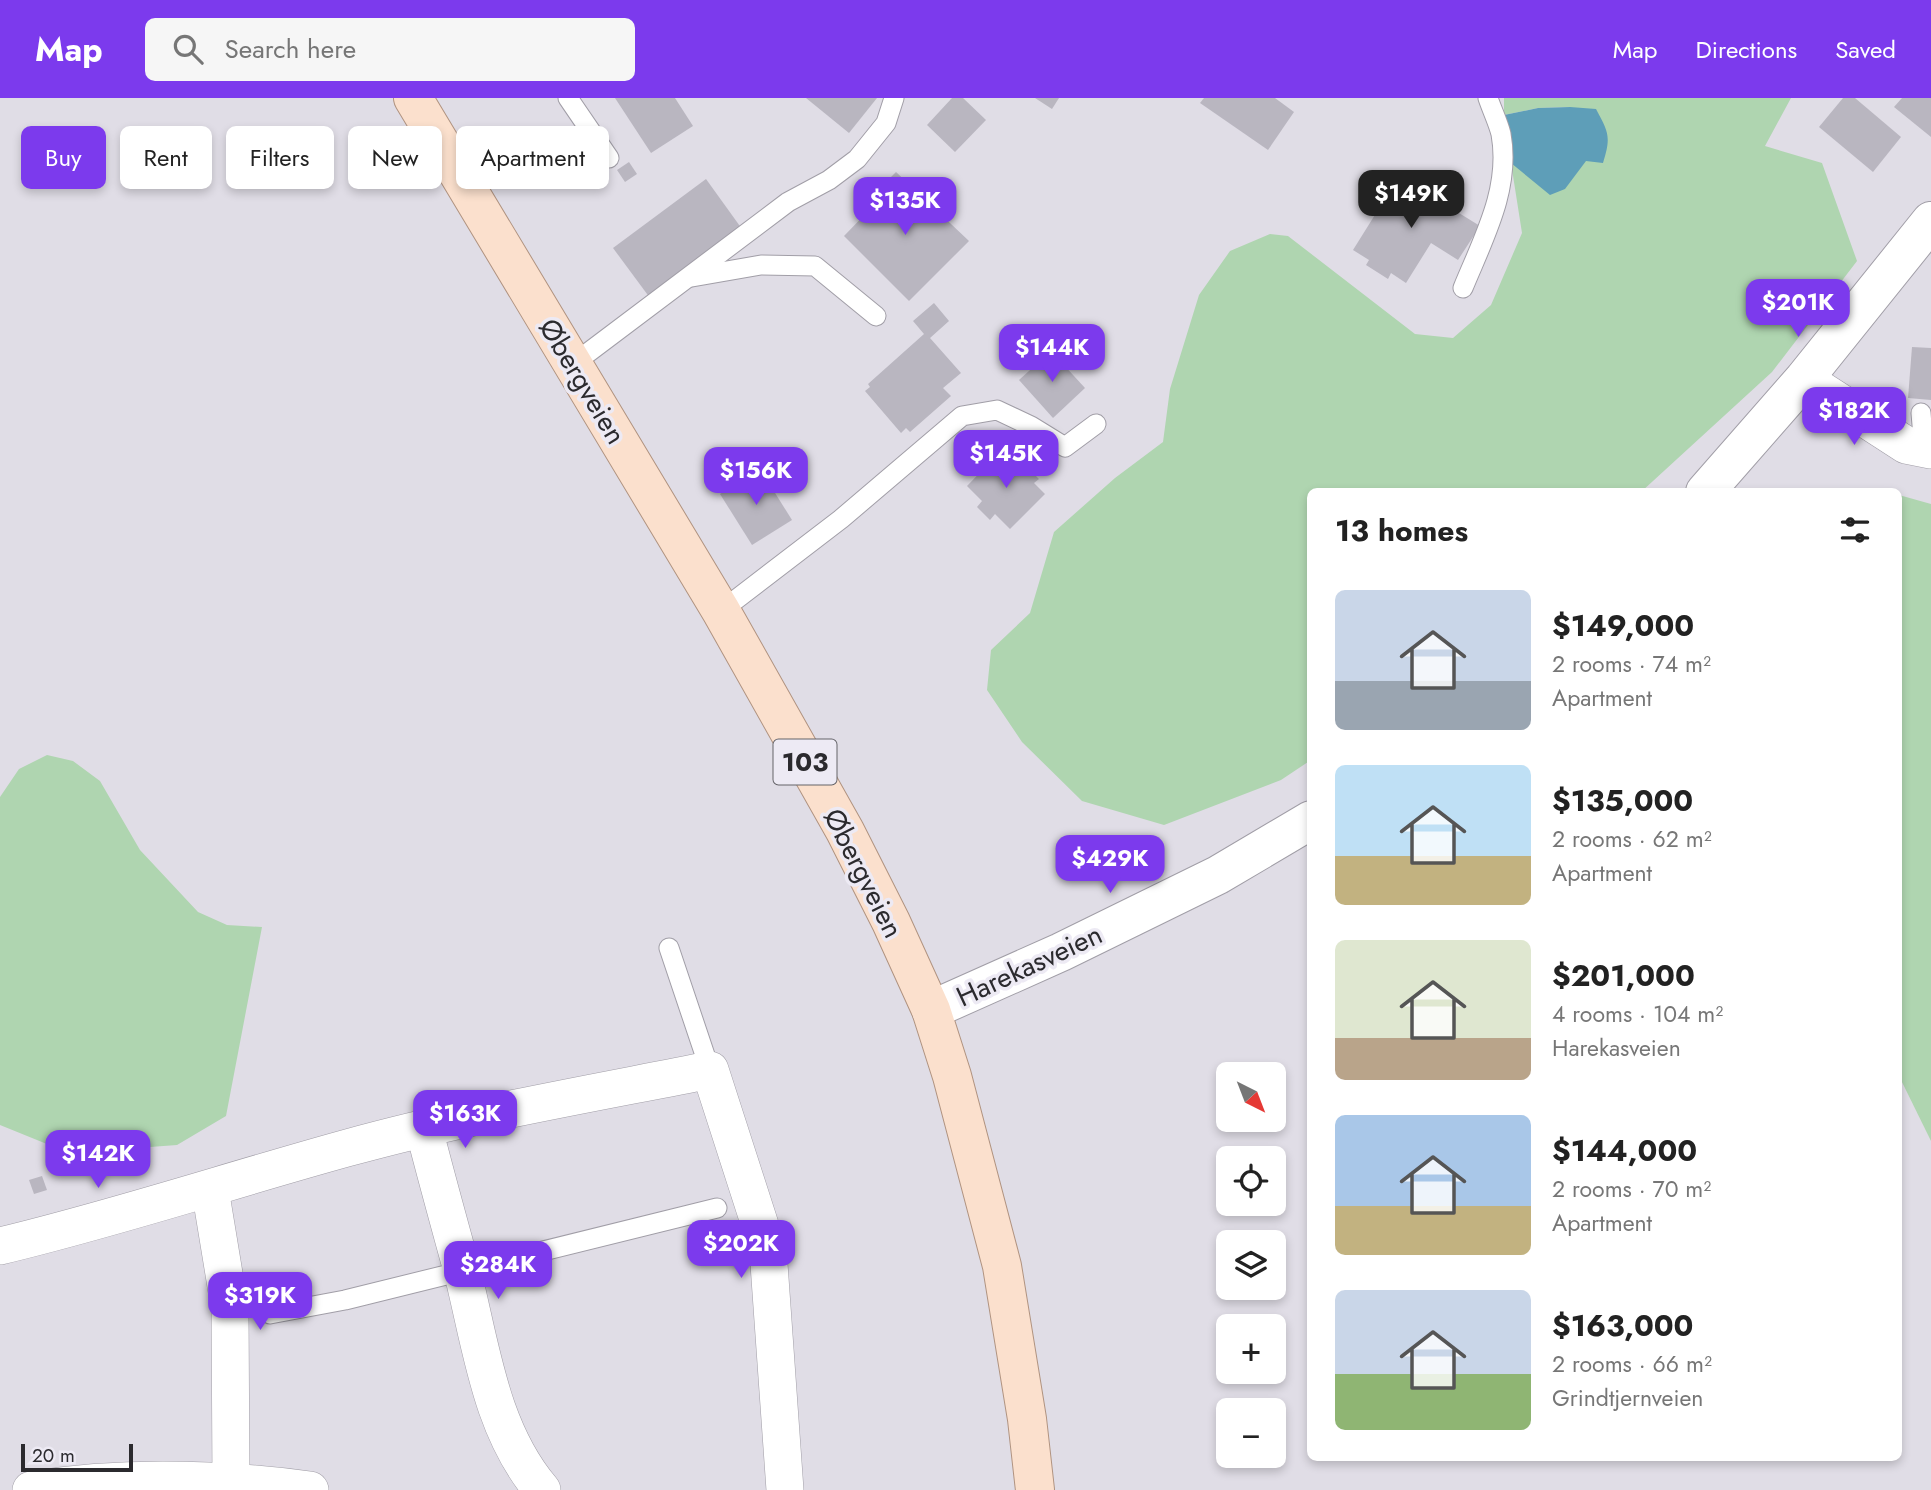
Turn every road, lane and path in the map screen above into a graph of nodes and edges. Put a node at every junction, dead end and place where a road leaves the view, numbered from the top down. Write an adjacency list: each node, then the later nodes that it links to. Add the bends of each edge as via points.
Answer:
1 (568, 98): 5 (lane)
2 (894, 98): 7 (lane, via 886,122 857,159 788,202)
3 (1488, 98): 8 (lane, via 1501,133 1499,198)
4 (420, 100): 10 (main road, Øbergveien / 103)
5 (587, 126)
6 (1931, 221): 11 (street)
7 (688, 278): 9 (lane, via 761,265 815,266); 10 (lane)
8 (1462, 288)
9 (876, 316)
10 (573, 364): 15 (main road, Øbergveien / 103)
11 (1804, 379): 13 (street, via 1906,445); 14 (street)
12 (1096, 424): 15 (lane, via 1065,447 997,410 962,416 841,519)
13 (1925, 437)
14 (1709, 488)
15 (721, 611): 18 (main road, Øbergveien / 103, via 845,831)
16 (1307, 822): 18 (street, Harekasveien, via 1218,875)
17 (668, 948): 19 (lane)
18 (931, 1010): 31 (main road, Øbergveien / 103, via 1002,1266)
19 (710, 1070): 20 (street); 30 (street, via 768,1250)
20 (424, 1129): 21 (street); 24 (street)
21 (210, 1189): 23 (street); 26 (street, via 230,1310)
22 (717, 1208): 24 (lane)
23 (0, 1247)
24 (462, 1271): 25 (lane); 29 (street, via 506,1432)
25 (270, 1314)
26 (231, 1482): 27 (street, via 125,1480); 28 (street)
27 (31, 1490)
28 (310, 1490)
29 (542, 1490)
30 (785, 1490)
31 (1035, 1490)

